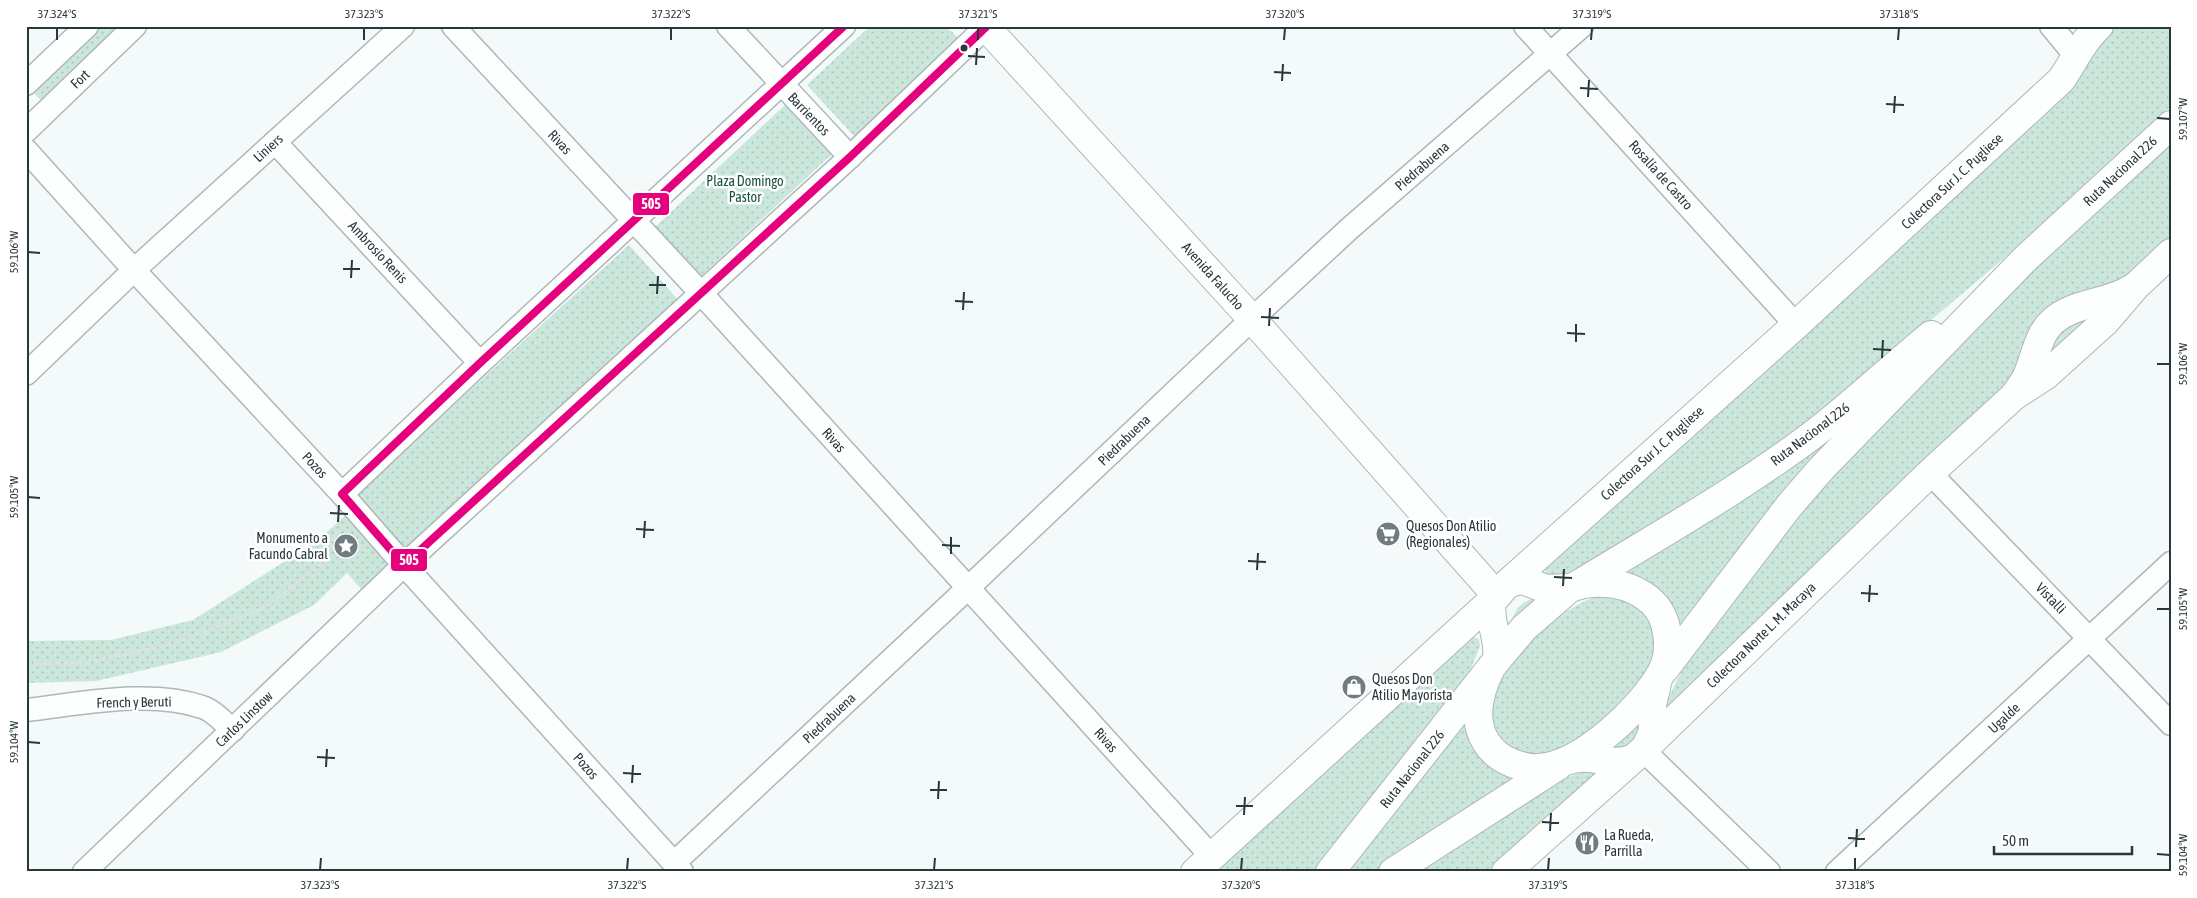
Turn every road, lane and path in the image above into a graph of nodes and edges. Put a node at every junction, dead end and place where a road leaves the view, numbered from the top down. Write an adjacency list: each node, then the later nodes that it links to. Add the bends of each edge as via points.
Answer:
1 (87, 26): 14 (street)
2 (135, 26): 17 (street, Fort)
3 (403, 26): 18 (street, Liniers)
4 (453, 26): 21 (street, Rivas)
5 (728, 26): 15 (street, Barrientos)
6 (844, 26): 15 (street)
7 (1525, 26): 13 (street, Rosalía de Castro)
8 (1582, 26): 13 (street, Piedrabuena)
9 (2051, 26): 12 (street, via 2070,49)
10 (2099, 26): 12 (main road, Colectora Sur J. C. Pugliese)
11 (986, 27): 20 (street, Carlos Linstow); 27 (main road, Avenida Falucho)
12 (2080, 50): 28 (main road, Colectora Sur J. C. Pugliese, via 2061,80)
13 (1551, 55): 27 (street, Piedrabuena, via 1350,229); 28 (street, Rosalía de Castro)
14 (26, 84)
15 (781, 84): 20 (street, Barrientos); 21 (street)
16 (2171, 124): 23 (main road, Ruta Nacional 226)
17 (26, 131)
18 (275, 142): 24 (street, Liniers); 29 (street, Ambrosio Renis)
19 (26, 150): 24 (street, Pozos)
20 (850, 157): 26 (street, Carlos Linstow)
21 (633, 221): 26 (street, Rivas); 29 (street)
22 (2171, 253): 25 (main road, Colectora Norte L. M. Macaya)
23 (2025, 259): 37 (main road, Ruta Nacional 226, via 1816,432 1705,509); 43 (main road, Ruta Nacional 226, via 1855,433 1789,506)
24 (134, 270): 30 (street, Liniers); 33 (street, Pozos)
25 (2136, 286): 31 (main road, Colectora Norte L. M. Macaya, via 2100,328 2045,376); 31 (main road, Colectora Norte L. M. Macaya, via 2112,299 2075,308 2053,321 2046,329 2026,378)
26 (700, 292): 36 (street, Carlos Linstow); 38 (street, Rivas)
27 (1252, 319): 38 (street, Piedrabuena); 39 (main road, Avenida Falucho)
28 (1796, 325): 39 (main road, Colectora Sur J. C. Pugliese)
29 (480, 362): 33 (street)
30 (26, 374)
31 (2014, 396): 32 (main road, Colectora Norte L. M. Macaya)
32 (1930, 472): 40 (street, Vistalli); 47 (main road, Colectora Norte L. M. Macaya)
33 (342, 494): 34 (street, Pozos)
34 (360, 514): 36 (street, Pozos); 42 (path, via 337,532 323,563 263,608 173,644 89,662)
35 (2171, 563): 40 (street, Ugalde)
36 (404, 565): 46 (street, Carlos Linstow); 50 (street, Pozos)
37 (1574, 587): 39 (main road, via 1546,590 1523,580); 41 (main road, Ruta Nacional 226, via 1524,628); 43 (main road, Ruta Nacional 226, via 1624,585 1655,605 1668,636)
38 (968, 588): 49 (street, Rivas); 50 (street, Piedrabuena)
39 (1499, 593): 41 (main road, via 1490,612 1496,637); 49 (main road, Colectora Sur J. C. Pugliese)
40 (2090, 638): 45 (street, Vistalli); 56 (street, Ugalde)
41 (1495, 663): 48 (main road, Ruta Nacional 226, via 1483,686 1478,713 1482,733 1492,750 1508,762 1526,768); 52 (main road, Ruta Nacional 226)
42 (26, 664)
43 (1661, 674): 47 (main road, via 1654,688 1653,731); 48 (main road, Ruta Nacional 226, via 1628,715 1586,750)
44 (26, 710): 46 (street, French y Beruti, via 116,700 163,699 204,707)
45 (2171, 724)
46 (233, 730): 51 (street, Carlos Linstow)
47 (1640, 751): 48 (main road, via 1621,763 1589,756); 54 (main road, Colectora Norte L. M. Macaya); 55 (street)
48 (1564, 762): 53 (main road, Ruta Nacional 226)
49 (1204, 864)
50 (678, 867)
51 (84, 872)
52 (1330, 872)
53 (1393, 872)
54 (1506, 872)
55 (1769, 872)
56 (1837, 872)

